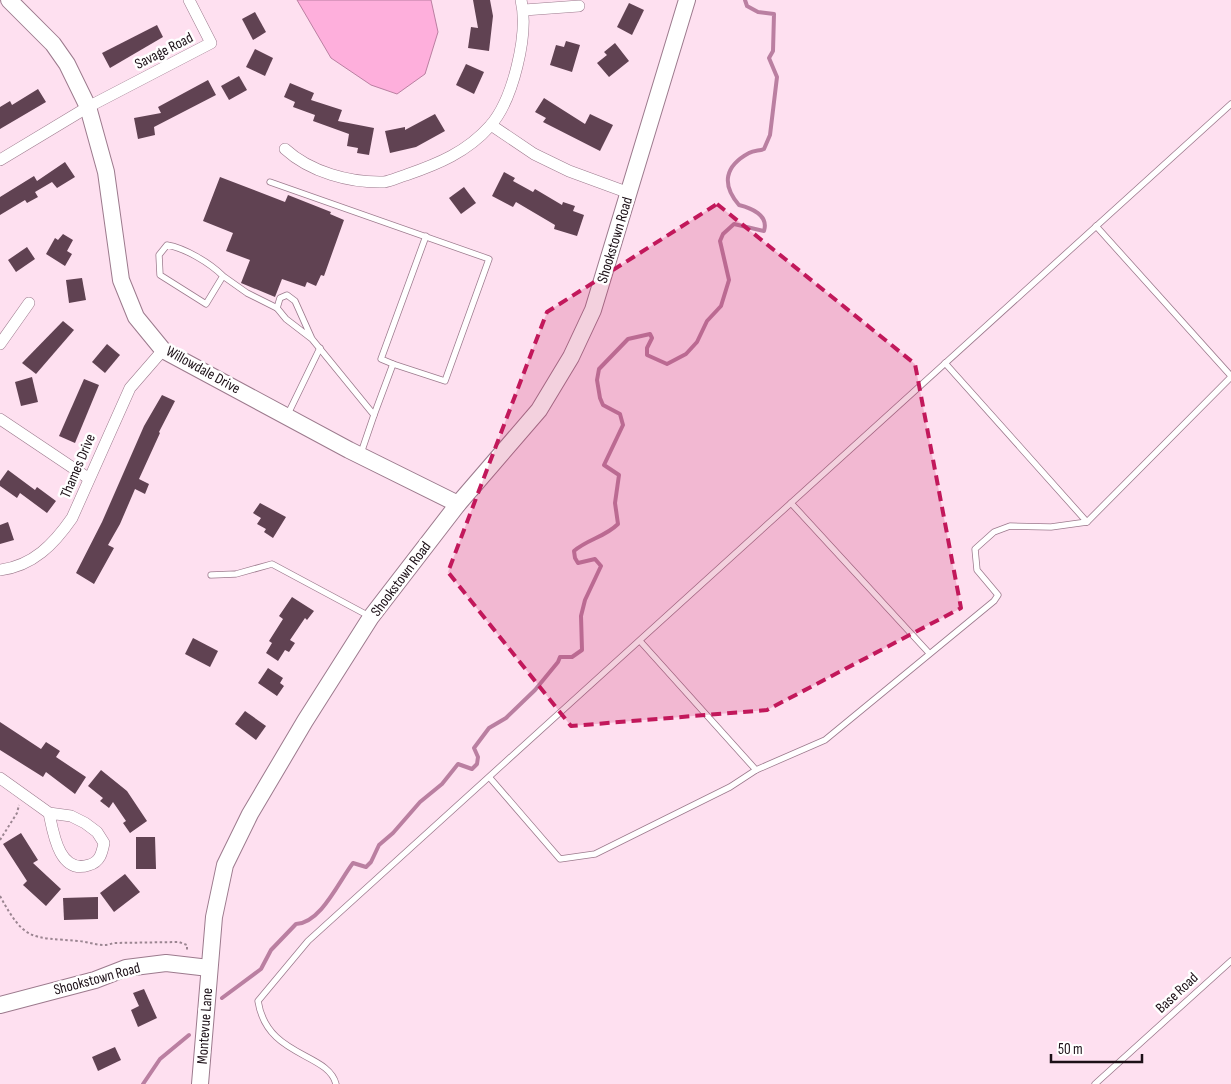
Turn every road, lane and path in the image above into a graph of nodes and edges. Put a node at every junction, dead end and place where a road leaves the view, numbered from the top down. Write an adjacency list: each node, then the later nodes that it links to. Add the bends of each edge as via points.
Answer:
1 (9, 0): 7 (street, Willowdale Drive, via 53,44 67,64)
2 (189, 0): 7 (street, Savage Road, via 212,43)
3 (688, 0): 12 (street, Shookstown Road)
4 (522, 5): 5 (street); 8 (street, via 521,54 511,86)
5 (579, 6)
6 (1231, 104): 13 (lane)
7 (88, 107): 10 (street); 21 (street, Willowdale Drive, via 106,172 121,280 136,317)
8 (491, 125): 9 (street, via 467,148 437,165 386,182 354,180 315,169 298,161); 12 (street, via 534,154)
9 (286, 149)
10 (0, 160)
11 (270, 182): 14 (lane)
12 (629, 193): 31 (street, Shookstown Road, via 593,310 571,357 539,410)
13 (1096, 226): 22 (lane); 24 (lane)
14 (426, 236): 23 (lane, via 381,359); 23 (lane, via 489,258 445,381)
15 (223, 276): 15 (lane, via 206,304 160,275 159,255 167,245 175,246); 17 (lane)
16 (29, 303): 19 (street)
17 (277, 308): 18 (lane); 18 (lane, via 280,298 291,297)
18 (312, 339): 20 (lane)
19 (0, 344)
20 (320, 348): 25 (lane); 26 (lane)
21 (163, 350): 26 (street, Willowdale Drive); 29 (street, Thames Drive, via 130,388)
22 (945, 363): 30 (lane); 32 (lane)
23 (394, 364): 25 (lane)
24 (1231, 376): 32 (lane)
25 (374, 415): 28 (lane)
26 (287, 416): 28 (street, Willowdale Drive)
27 (0, 419): 29 (street)
28 (361, 455): 31 (street, Willowdale Drive)
29 (88, 478): 33 (street, Thames Drive, via 72,518 47,549 29,561)
30 (791, 503): 36 (lane); 37 (lane)
31 (458, 504): 35 (street, Shookstown Road)
32 (1087, 522): 37 (lane, via 1051,527 1010,526 994,532 976,549 977,570 998,595)
33 (0, 570)
34 (211, 575): 35 (lane, via 236,574 272,564)
35 (371, 618): 47 (street, Shookstown Road, via 275,769 226,865 214,917)
36 (640, 641): 38 (lane); 40 (lane)
37 (929, 653): 38 (lane, via 826,740)
38 (756, 770): 40 (lane, via 730,787 596,854 560,859)
39 (0, 778): 41 (street)
40 (490, 778): 50 (lane, via 308,941 258,1002 260,1016 278,1042 326,1068)
41 (21, 793): 42 (street); 43 (path, via 17,813)
42 (49, 813): 42 (street, via 55,841 72,865 92,864 101,856 104,843 97,832 71,816)
43 (0, 840)
44 (0, 896): 46 (path, via 24,931 40,940 80,941 106,946 179,942 187,945)
45 (1231, 961): 51 (lane, Base Road)
46 (188, 965): 47 (street, Shookstown Road); 48 (street, Shookstown Road, via 166,963 126,968 95,980)
47 (209, 968): 49 (street, Montevue Lane)
48 (0, 1005)
49 (200, 1084)
50 (336, 1084)
51 (1095, 1084)

